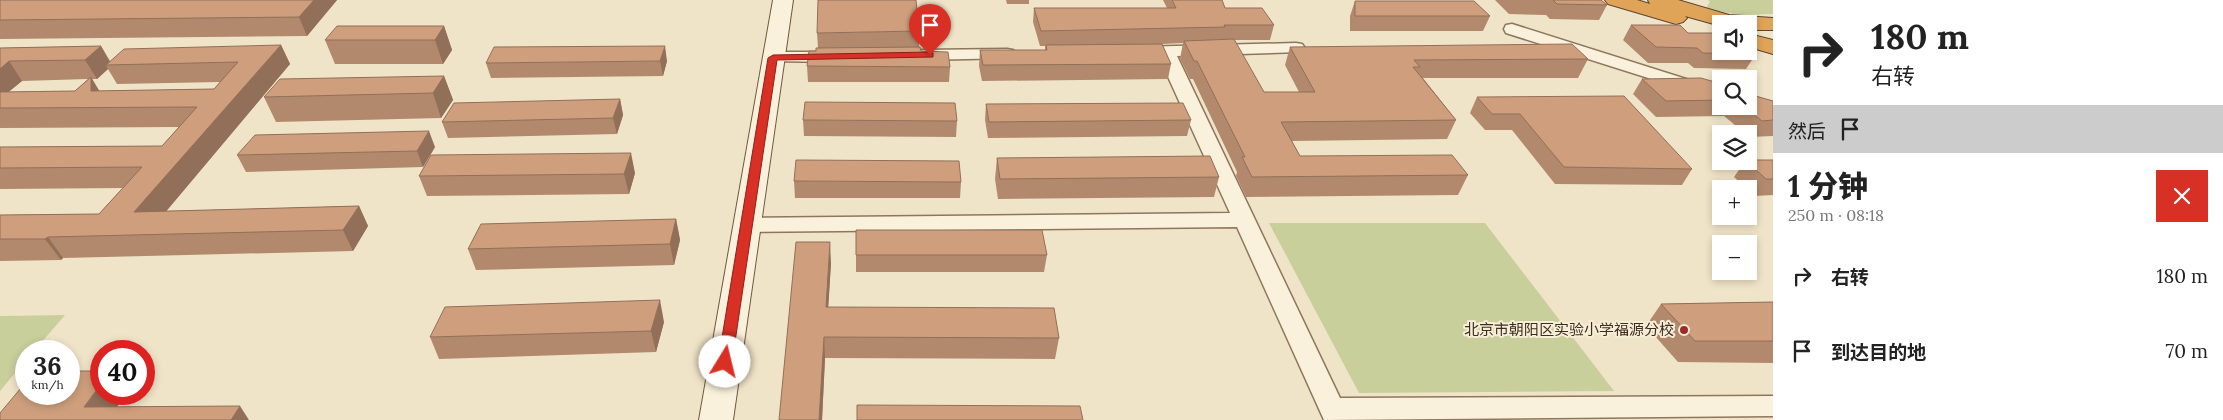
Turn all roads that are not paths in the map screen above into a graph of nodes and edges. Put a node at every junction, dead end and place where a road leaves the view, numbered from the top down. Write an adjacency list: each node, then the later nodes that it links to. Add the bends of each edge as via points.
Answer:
1 (782, 0): 17 (street)
2 (1615, 0): 5 (highway)
3 (1658, 0): 4 (highway)
4 (1712, 21)
5 (1712, 23)
6 (1773, 24): 7 (highway)
7 (1757, 25)
8 (1512, 29): 18 (street)
9 (1757, 43): 11 (highway)
10 (1296, 48): 13 (street)
11 (1773, 48)
12 (1116, 52): 13 (street)
13 (1166, 52): 19 (street)
14 (1028, 54): 16 (street)
15 (851, 56): 17 (street)
16 (900, 56)
17 (773, 58): 20 (street)
18 (1712, 93)
19 (1244, 220): 20 (street); 22 (street)
20 (746, 225): 23 (street)
21 (1773, 406): 22 (street)
22 (1334, 414)
23 (716, 420)

